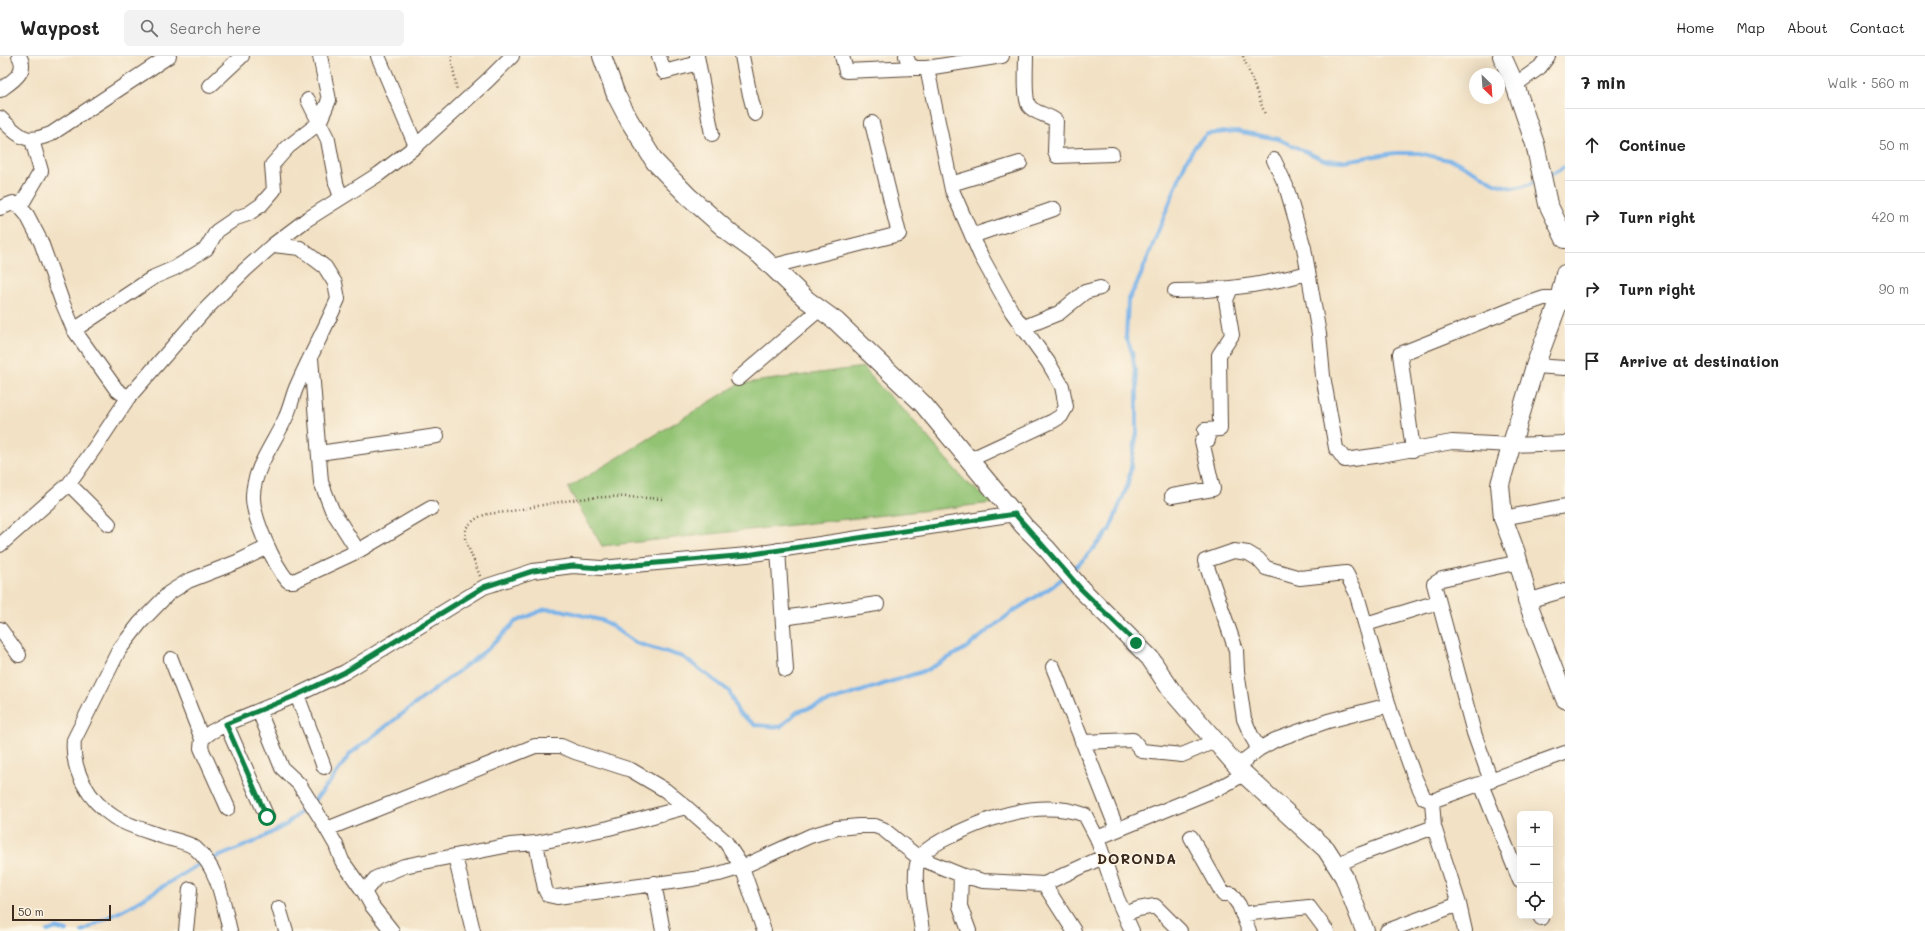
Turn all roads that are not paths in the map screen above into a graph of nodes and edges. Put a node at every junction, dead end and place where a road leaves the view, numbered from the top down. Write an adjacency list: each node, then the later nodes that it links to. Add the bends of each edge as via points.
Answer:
1 (19, 56): 20 (street, via 23,65 21,72)
2 (169, 56): 27 (street, via 52,134)
3 (242, 56): 19 (street)
4 (320, 56): 25 (street, via 329,100)
5 (378, 56): 28 (street)
6 (512, 56): 28 (street)
7 (602, 56): 40 (street, via 616,95 655,162 731,234)
8 (659, 56): 16 (street, via 664,72)
9 (742, 56): 22 (street)
10 (842, 56): 17 (street, via 846,72)
11 (906, 56): 17 (street, via 909,64)
12 (1002, 56): 17 (street)
13 (1026, 56): 29 (street, via 1029,106 1056,121 1057,156)
14 (1502, 56): 18 (street)
15 (1548, 56): 18 (street, via 1540,67)
16 (698, 59): 26 (street)
17 (921, 68): 32 (street)
18 (1515, 85): 38 (street, via 1536,144 1548,204)
19 (210, 86)
20 (0, 90)
21 (308, 100): 25 (street)
22 (755, 114)
23 (0, 118): 27 (street, via 18,135)
24 (872, 123): 40 (street, via 899,234)
25 (319, 124): 33 (street, via 328,140 336,183); 49 (street, via 288,147 272,165 274,190 261,205 217,231 206,249 175,268 154,277)
26 (712, 134)
27 (32, 140): 34 (street, via 42,171)
28 (416, 146): 33 (street, via 380,174)
29 (1112, 154)
30 (1274, 160): 41 (street, via 1286,186 1304,248)
31 (1020, 163): 32 (street)
32 (951, 184): 37 (street)
33 (342, 197): 39 (street)
34 (20, 207): 35 (street, via 13,203); 49 (street, via 41,242)
35 (0, 208)
36 (1054, 209): 37 (street)
37 (972, 236): 48 (street)
38 (1565, 239)
39 (273, 244): 50 (street, via 300,248 325,267 335,283 338,299); 54 (street, via 203,312)
40 (772, 266): 47 (street)
41 (1308, 273): 44 (street); 58 (street, via 1336,448 1345,460)
42 (1565, 274): 46 (street)
43 (1100, 288): 48 (street, via 1085,292 1059,313)
44 (1231, 288): 45 (street); 62 (street, via 1226,300 1232,335 1219,355 1220,429 1205,430 1208,440 1202,441 1213,489)
45 (1175, 291)
46 (1561, 302): 51 (street); 58 (street, via 1544,298 1400,354)
47 (820, 309): 53 (street); 60 (street, via 836,321 923,404)
48 (1022, 328): 60 (street, via 1048,362 1062,386 1066,407 1061,416 1053,421)
49 (74, 330): 54 (street, via 116,389)
50 (311, 358): 59 (street); 69 (street, via 254,484 253,503)
51 (1535, 366): 52 (street); 57 (street)
52 (1565, 368)
53 (738, 379)
54 (128, 398): 61 (street)
55 (437, 436): 59 (street)
56 (1565, 443): 57 (street)
57 (1512, 445): 58 (street, via 1452,442); 66 (street, via 1500,484)
58 (1413, 450)
59 (319, 453): 71 (street, via 320,482 326,498)
60 (969, 460): 65 (street)
61 (69, 484): 67 (street); 68 (street)
62 (1172, 496)
63 (1565, 506): 66 (street)
64 (431, 508): 71 (street)
65 (1015, 514): 70 (street); 90 (street, via 1081,589 1150,658 1170,690)
66 (1503, 518): 72 (street)
67 (109, 524)
68 (0, 546)
69 (268, 548): 71 (street, via 288,581 294,581); 124 (street, via 188,581 168,593 119,650 74,740 73,752 82,783 100,807 115,818 195,847 216,878)
70 (778, 550): 77 (street); 84 (street, via 601,568 573,566 533,571 484,587 345,672)
71 (358, 551)
72 (1519, 562): 74 (street); 75 (street, via 1442,580 1434,584)
73 (1565, 590): 74 (street)
74 (1527, 601): 85 (street)
75 (1438, 602): 78 (street); 96 (street)
76 (877, 604): 77 (street)
77 (783, 618): 83 (street)
78 (1366, 624): 86 (street); 92 (street, via 1356,592 1346,573 1300,578 1266,568 1248,553 1234,551 1205,561 1236,650 1244,719)
79 (0, 629): 80 (street)
80 (19, 655)
81 (171, 659): 89 (street)
82 (1053, 667): 91 (street)
83 (786, 670)
84 (297, 695): 87 (street); 94 (street)
85 (1565, 700)
86 (1389, 705): 92 (street, via 1328,720); 97 (street, via 1414,776 1424,798)
87 (259, 711): 88 (street); 101 (street, via 282,768 299,784)
88 (226, 724): 89 (street); 100 (street)
89 (202, 739): 99 (street, via 201,748)
90 (1215, 741): 91 (street, via 1182,756 1142,751 1133,740); 95 (street)
91 (1082, 742): 103 (street)
92 (1259, 749): 95 (street)
93 (1565, 753): 96 (street)
94 (324, 767)
95 (1241, 770): 103 (street, via 1219,788); 110 (street, via 1326,849)
96 (1486, 783): 97 (street); 112 (street)
97 (1432, 801): 102 (street)
98 (686, 807): 101 (street, via 659,786 631,770 561,746 535,746); 106 (street, via 609,828); 111 (street, via 725,841)
99 (228, 808)
100 (267, 817)
101 (324, 824): 117 (street, via 342,861)
102 (1434, 827): 110 (street); 118 (street)
103 (1117, 829): 104 (street)
104 (1097, 838): 108 (street, via 1086,815 1069,809 1036,810 982,822 937,843); 109 (street)
105 (1191, 838): 121 (street, via 1223,894 1230,894 1239,905)
106 (536, 843): 107 (street, via 510,845); 114 (street, via 544,888 548,895 557,897)
107 (455, 856): 117 (street, via 404,866 376,878); 127 (street)
108 (919, 858): 111 (street, via 883,829 859,826 836,828 810,836); 113 (street); 130 (street, via 916,890)
109 (1103, 858): 115 (street); 120 (street)
110 (1336, 865): 122 (street, via 1344,877)
111 (742, 867): 114 (street, via 693,879); 129 (street)
112 (1517, 873)
113 (961, 875): 115 (street, via 983,881); 131 (street, via 960,906)
114 (654, 883): 128 (street)
115 (1044, 884): 132 (street)
116 (190, 889): 123 (street)
117 (364, 892): 126 (street)
118 (1459, 904): 137 (street); 138 (street)
119 (279, 908): 125 (street)
120 (1125, 914): 133 (street); 134 (street, via 1155,906)
121 (1242, 914): 135 (street); 136 (street, via 1309,907)
122 (1361, 930)
123 (186, 931)
124 (230, 931)
125 (286, 931)
126 (392, 931)
127 (473, 931)
128 (663, 931)
129 (764, 931)
130 (922, 931)
131 (969, 931)
132 (1074, 931)
133 (1132, 931)
134 (1180, 931)
135 (1249, 931)
136 (1327, 931)
137 (1387, 931)
138 (1465, 931)

